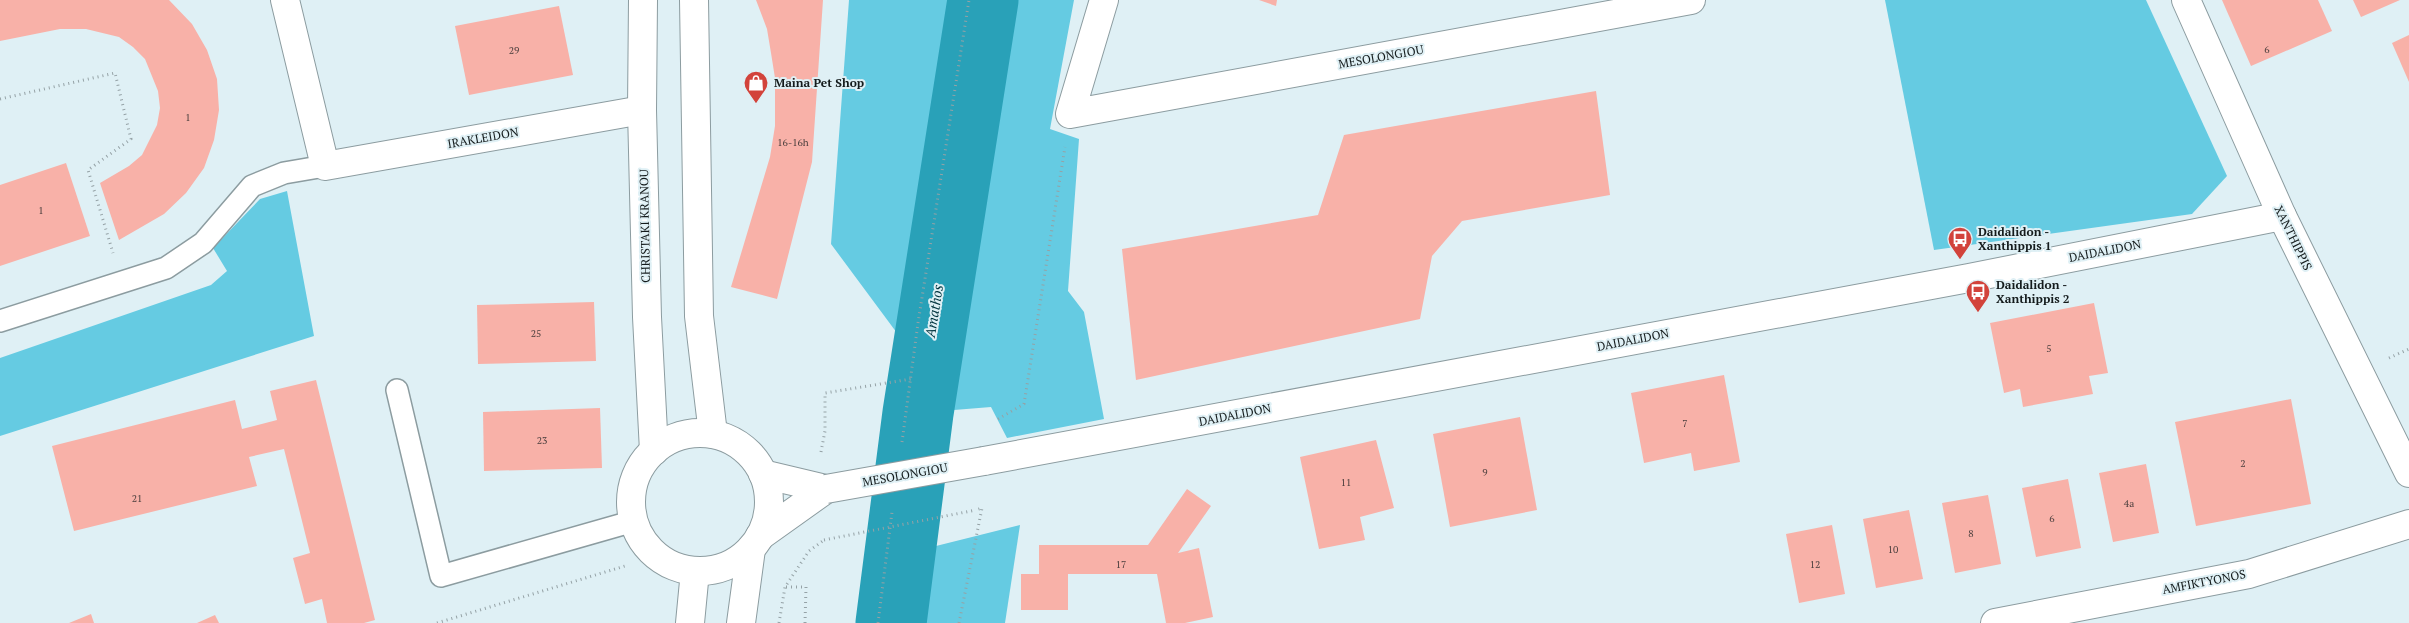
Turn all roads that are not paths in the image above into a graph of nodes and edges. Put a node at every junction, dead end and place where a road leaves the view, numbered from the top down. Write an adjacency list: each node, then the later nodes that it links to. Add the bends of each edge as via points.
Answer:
1 (285, 0): 9 (street)
2 (643, 0): 8 (street, CHRISTAKI KRANOU)
3 (694, 0): 13 (street, via 698,316)
4 (1104, 0): 7 (street, MESOLONGIOU, via 1070,114)
5 (1691, 0): 7 (street, MESOLONGIOU)
6 (2186, 0): 10 (street, XANTHIPPIS)
7 (1661, 3)
8 (642, 110): 9 (street, IRAKLEIDON); 14 (street, CHRISTAKI KRANOU)
9 (324, 166): 11 (lane, via 284,173 252,186 202,243 166,268)
10 (2282, 216): 15 (street, DAIDALIDON, via 1969,278); 16 (street, XANTHIPPIS)
11 (0, 320)
12 (397, 390): 19 (lane, via 440,576)
13 (713, 434): 14 (street, via 677,437); 17 (street, via 736,443 752,456)
14 (654, 451): 19 (street, via 638,470 633,487 630,504)
15 (984, 461): 18 (street, MESOLONGIOU, bridge)
16 (2409, 473)
17 (763, 474): 18 (street, MESOLONGIOU); 21 (street, via 769,493 769,514)
18 (826, 489): 21 (street, MESOLONGIOU)
19 (634, 521): 22 (street, via 644,542 658,557)
20 (2409, 524): 23 (street, AMFIKTYONOS, via 2249,574)
21 (756, 543): 22 (street, via 735,562 716,569); 25 (street)
22 (695, 571): 24 (street)
23 (2068, 616): 26 (street, AMFIKTYONOS)
24 (690, 623)
25 (741, 623)
26 (1995, 623)

